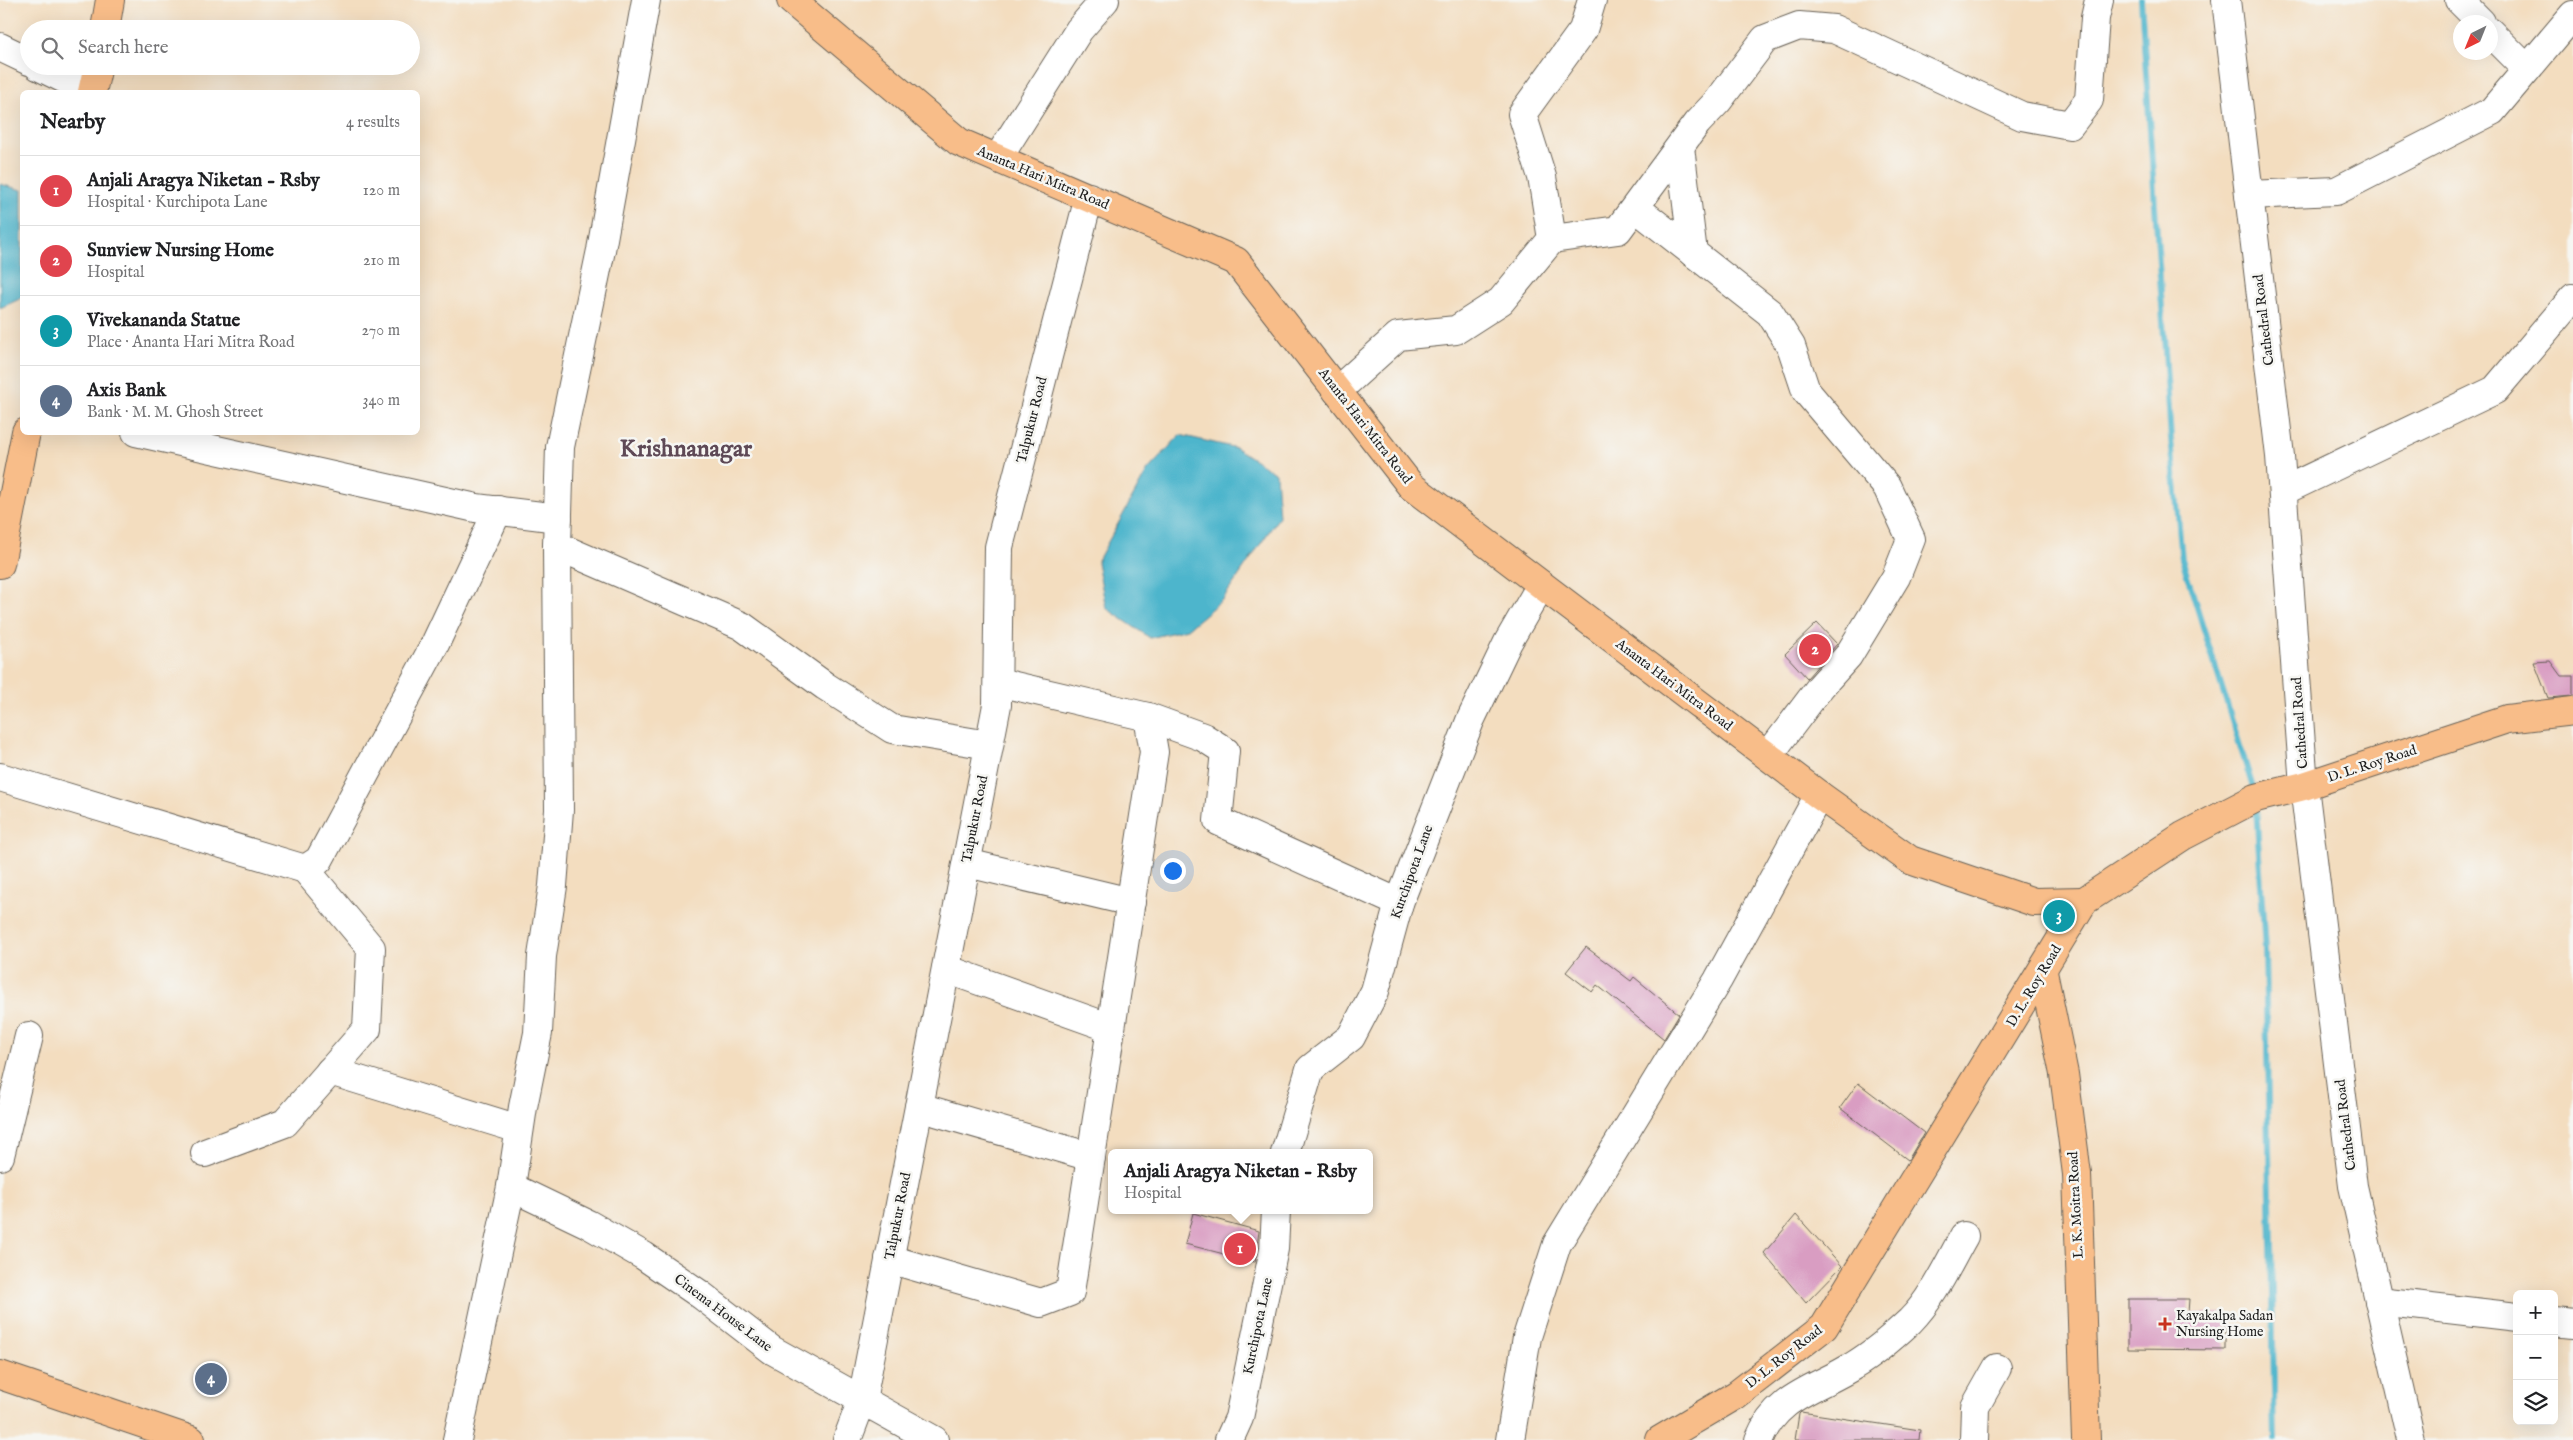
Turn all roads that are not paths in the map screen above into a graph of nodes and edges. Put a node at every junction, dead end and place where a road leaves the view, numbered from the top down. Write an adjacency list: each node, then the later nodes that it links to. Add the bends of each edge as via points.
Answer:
1 (110, 0): 12 (main road)
2 (646, 0): 35 (street, via 560,447)
3 (792, 0): 23 (main road, Ananta Hari Mitra Road, via 959,142)
4 (1087, 0): 13 (street)
5 (1105, 0): 13 (street)
6 (1592, 0): 27 (street, via 1582,30 1522,114 1542,177)
7 (2099, 0): 22 (street, via 2089,100 2070,125 2022,116 1834,29 1799,26 1765,39)
8 (2226, 0): 24 (street, Cathedral Road)
9 (2459, 0): 10 (street)
10 (2474, 15)
11 (2573, 15): 17 (street)
12 (107, 20)
13 (1079, 30): 23 (street)
14 (2498, 40): 17 (street)
15 (0, 47): 16 (street)
16 (20, 57)
17 (2527, 69): 24 (street, via 2492,111 2336,191)
18 (57, 75): 20 (street)
19 (96, 75): 21 (main road)
20 (88, 90)
21 (92, 90)
22 (1680, 147): 26 (street); 28 (street)
23 (998, 158): 25 (main road, Ananta Hari Mitra Road)
24 (2249, 195): 33 (street, Cathedral Road)
25 (1089, 197): 30 (main road, Ananta Hari Mitra Road, via 1236,261); 39 (street, Talpukur Road, via 999,547)
26 (1636, 208): 27 (street, via 1618,230); 28 (street)
27 (1552, 239): 30 (street, via 1501,301 1456,330 1398,336)
28 (1693, 253): 43 (street, via 1770,313 1791,346 1806,391 1887,486 1911,538 1896,578 1848,656 1820,686)
29 (2573, 298): 33 (street, via 2495,390)
30 (1337, 391): 38 (main road, Ananta Hari Mitra Road, via 1411,486)
31 (25, 435): 37 (main road)
32 (149, 435): 34 (street, via 476,508)
33 (2283, 491): 45 (street, Cathedral Road)
34 (498, 510): 35 (street); 48 (street, via 435,644 319,860)
35 (558, 518): 36 (street)
36 (557, 546): 42 (street, via 742,626 892,729); 58 (street, via 559,810 553,886 542,956 538,1033)
37 (0, 564)
38 (1541, 585): 43 (main road, Ananta Hari Mitra Road); 51 (street, Kurchipota Lane, via 1508,642 1470,721)
39 (998, 682): 41 (street); 42 (street, Talpukur Road)
40 (2573, 711): 45 (main road, D. L. Roy Road, via 2507,719)
41 (1148, 717): 50 (street, via 1154,752); 51 (street, via 1203,737 1225,751 1218,821)
42 (989, 746): 47 (street, Talpukur Road)
43 (1768, 756): 46 (main road, Ananta Hari Mitra Road)
44 (0, 777): 48 (street)
45 (2304, 786): 49 (main road, D. L. Roy Road, via 2256,798 2191,832); 67 (street, Cathedral Road, via 2353,1186)
46 (1819, 795): 49 (main road, Ananta Hari Mitra Road, via 1910,860 2034,902); 81 (street, via 1718,980 1556,1244 1527,1338)
47 (967, 863): 50 (street); 52 (street, Talpukur Road)
48 (305, 869): 56 (street, via 371,948 367,1029)
49 (2084, 901): 53 (main road, D. L. Roy Road)
50 (1131, 902): 54 (street)
51 (1399, 902): 59 (street, Kurchipota Lane, via 1375,990 1351,1037 1310,1069)
52 (946, 968): 54 (street); 57 (street, Talpukur Road)
53 (2043, 972): 71 (main road, D. L. Roy Road, via 1824,1327); 85 (main road, L. K. Moitra Road, via 2064,1074 2077,1174)
54 (1111, 1028): 62 (street)
55 (29, 1036): 61 (street)
56 (330, 1071): 58 (street); 60 (street, via 285,1123)
57 (919, 1107): 62 (street); 66 (street, Talpukur Road)
58 (519, 1129): 63 (street)
59 (1287, 1149)
60 (205, 1153)
61 (0, 1156)
62 (1091, 1157): 66 (street, via 1070,1292 1041,1303)
63 (512, 1186): 75 (street, Cinema House Lane, via 644,1256 772,1350); 77 (street)
64 (1276, 1214): 80 (street, Kurchipota Lane, via 1274,1250 1240,1418)
65 (1964, 1236): 74 (street, via 1911,1320 1853,1366)
66 (889, 1259): 75 (street, Talpukur Road)
67 (2379, 1301): 68 (street); 86 (street, Cathedral Road)
68 (2513, 1317)
69 (2558, 1322): 70 (street)
70 (2573, 1324)
71 (1781, 1360): 74 (street); 82 (main road, D. L. Roy Road, via 1736,1395)
72 (1997, 1368): 84 (street, via 1975,1407)
73 (0, 1375): 76 (main road)
74 (1805, 1390): 83 (street, via 1781,1407)
75 (862, 1400): 78 (street, Talpukur Road); 79 (street, Cinema House Lane)
76 (191, 1440)
77 (457, 1440)
78 (847, 1440)
79 (934, 1440)
80 (1229, 1440)
81 (1510, 1440)
82 (1660, 1440)
83 (1759, 1440)
84 (1974, 1440)
85 (2086, 1440)
86 (2411, 1440)

